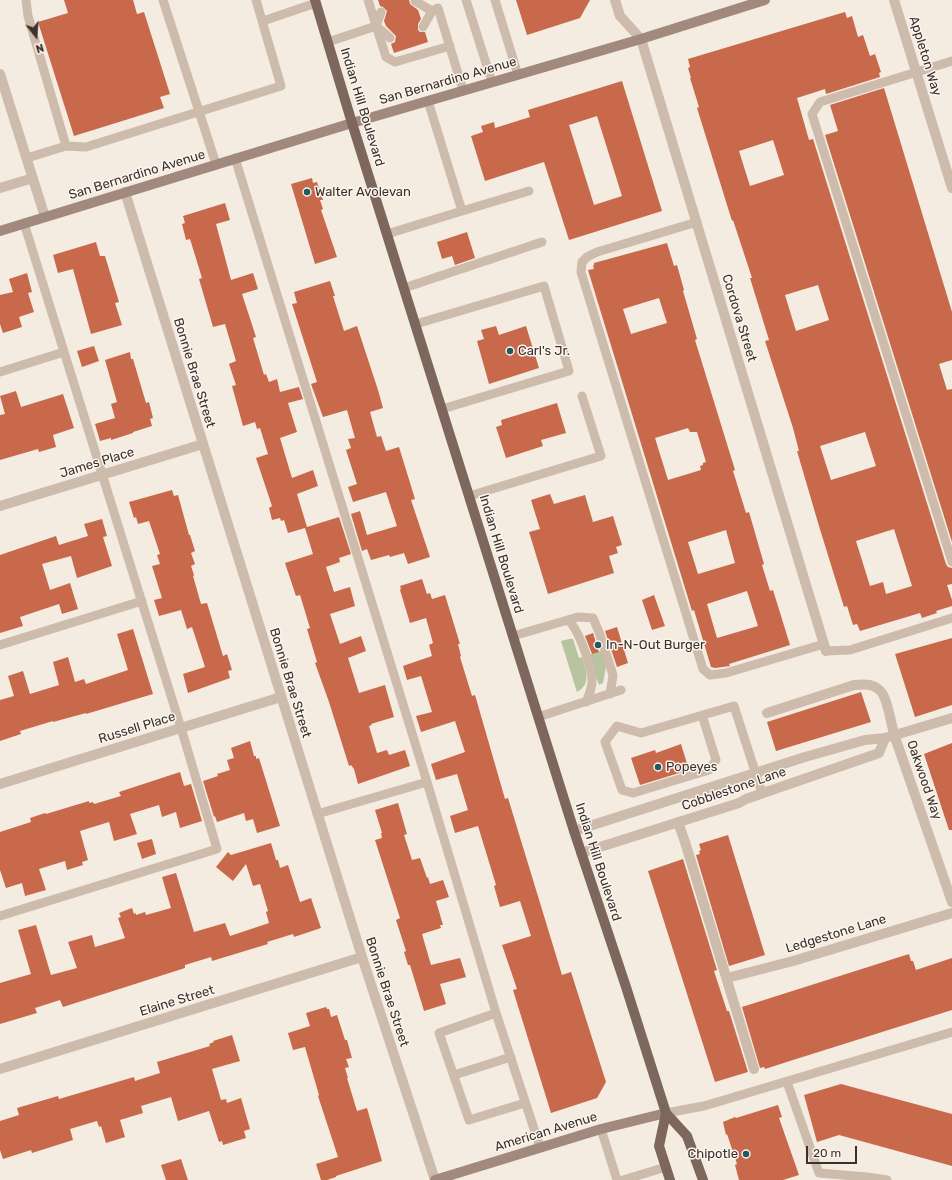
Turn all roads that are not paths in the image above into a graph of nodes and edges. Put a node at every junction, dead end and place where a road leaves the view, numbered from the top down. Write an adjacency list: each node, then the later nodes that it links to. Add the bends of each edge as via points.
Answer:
1 (26, 0): 30 (lane, via 28,16)
2 (163, 0): 28 (lane)
3 (256, 0): 14 (lane)
4 (368, 0): 15 (lane)
5 (466, 0): 25 (lane)
6 (495, 0): 24 (lane)
7 (615, 0): 18 (street, Cordova Street, via 620,16)
8 (765, 0): 18 (main road, San Bernardino Avenue)
9 (894, 0): 22 (street, Appleton Way)
10 (415, 1): 12 (lane)
11 (316, 2): 14 (lane); 19 (main road, Indian Hill Boulevard)
12 (435, 6): 16 (lane); 20 (lane)
13 (381, 12): 15 (lane)
14 (263, 21): 28 (lane, via 281,86)
15 (376, 26): 17 (lane); 19 (lane); 20 (lane, via 386,57 395,62)
16 (423, 27)
17 (390, 38)
18 (641, 39): 24 (main road, San Bernardino Avenue); 41 (street, Cordova Street)
19 (328, 42): 29 (main road, Indian Hill Boulevard)
20 (450, 46): 26 (lane)
21 (952, 61): 22 (lane)
22 (916, 72): 36 (street, Appleton Way); 56 (lane, via 820,102 812,114)
23 (0, 74): 31 (street)
24 (518, 75): 25 (main road, San Bernardino Avenue)
25 (492, 82): 26 (main road, San Bernardino Avenue)
26 (463, 90): 27 (main road, San Bernardino Avenue)
27 (428, 101): 29 (main road, San Bernardino Avenue); 39 (lane)
28 (199, 112): 30 (lane, via 86,147); 33 (lane)
29 (352, 122): 32 (main road, San Bernardino Avenue); 44 (main road, Indian Hill Boulevard)
30 (66, 146): 31 (lane)
31 (27, 158): 34 (street)
32 (235, 158): 33 (main road, San Bernardino Avenue); 74 (lane)
33 (216, 164): 38 (main road, San Bernardino Avenue)
34 (33, 178): 35 (street); 40 (street)
35 (0, 188)
36 (952, 188)
37 (529, 191): 39 (lane)
38 (125, 192): 40 (main road, San Bernardino Avenue); 52 (street, Bonnie Brae Street)
39 (462, 211): 44 (lane)
40 (45, 217): 42 (main road, San Bernardino Avenue)
41 (697, 222): 62 (street, Cordova Street); 62 (lane, via 605,248 587,257 582,262 581,272 703,669 710,675 726,673)
42 (24, 223): 43 (main road, San Bernardino Avenue); 48 (lane)
43 (0, 231)
44 (387, 234): 46 (main road, Indian Hill Boulevard)
45 (542, 242): 46 (lane)
46 (404, 288): 47 (main road, Indian Hill Boulevard)
47 (416, 324): 51 (main road, Indian Hill Boulevard); 51 (lane, via 544,286 569,371)
48 (64, 352): 49 (lane); 53 (lane)
49 (0, 372)
50 (582, 396): 54 (lane, via 601,456)
51 (442, 409): 54 (main road, Indian Hill Boulevard)
52 (203, 444): 53 (street, James Place); 65 (street, Bonnie Brae Street)
53 (102, 475): 55 (street, James Place); 57 (lane)
54 (469, 496): 60 (main road, Indian Hill Boulevard)
55 (0, 506)
56 (952, 562)
57 (142, 601): 61 (lane); 71 (lane)
58 (952, 618): 62 (lane, via 850,650)
59 (568, 620): 60 (lane); 64 (lane, via 593,618 613,675); 66 (lane, via 573,624 579,638 592,678)
60 (513, 636): 69 (main road, Indian Hill Boulevard)
61 (0, 644)
62 (825, 648)
63 (621, 690): 64 (lane)
64 (610, 694): 66 (lane)
65 (281, 697): 71 (street, Russell Place); 77 (street, Bonnie Brae Street)
66 (586, 702): 69 (lane)
67 (767, 713): 72 (street, Oakwood Way, via 854,686 871,685 882,692 885,699)
68 (702, 715): 68 (lane, via 641,733 616,726 605,742 622,790 633,793 709,770 716,760); 73 (lane, via 734,706)
69 (538, 717): 79 (main road, Indian Hill Boulevard)
70 (952, 718): 72 (street, Cobblestone Lane)
71 (182, 728): 75 (street, Russell Place); 83 (lane, via 217,849)
72 (889, 737): 73 (street, Cobblestone Lane, via 864,740); 76 (street, Cobblestone Lane, via 879,753); 81 (street, Oakwood Way)
73 (755, 774): 76 (lane); 79 (street, Cobblestone Lane)
74 (427, 782): 77 (lane); 86 (lane)
75 (0, 784)
76 (762, 793): 78 (street, Cobblestone Lane)
77 (318, 814): 84 (street, Bonnie Brae Street)
78 (678, 822): 80 (street, Cobblestone Lane); 85 (street)
79 (574, 831): 80 (main road, Indian Hill Boulevard)
80 (581, 854): 94 (main road, Indian Hill Boulevard)
81 (952, 902)
82 (952, 913): 85 (street, Ledgestone Lane)
83 (0, 916)
84 (362, 957): 89 (street, Elaine Street); 99 (street, Bonnie Brae Street)
85 (727, 978): 90 (street)
86 (496, 1013): 88 (lane); 91 (lane, via 439,1033)
87 (952, 1032): 92 (lane)
88 (511, 1057): 91 (lane); 93 (lane)
89 (0, 1069)
90 (754, 1069)
91 (454, 1075): 93 (lane, via 469,1120)
92 (787, 1082): 94 (lane, via 704,1106); 98 (lane)
93 (525, 1103): 96 (lane)
94 (666, 1113): 95 (main road, American Avenue); 97 (main road, via 659,1146); 103 (main road, via 687,1136)
95 (601, 1129): 96 (main road, American Avenue); 100 (lane)
96 (540, 1147): 99 (main road, American Avenue)
97 (666, 1167): 101 (lane); 102 (main road)
98 (820, 1176): 104 (lane)
99 (435, 1180)
100 (617, 1180)
101 (623, 1180)
102 (670, 1180)
103 (703, 1180)
104 (887, 1180)

